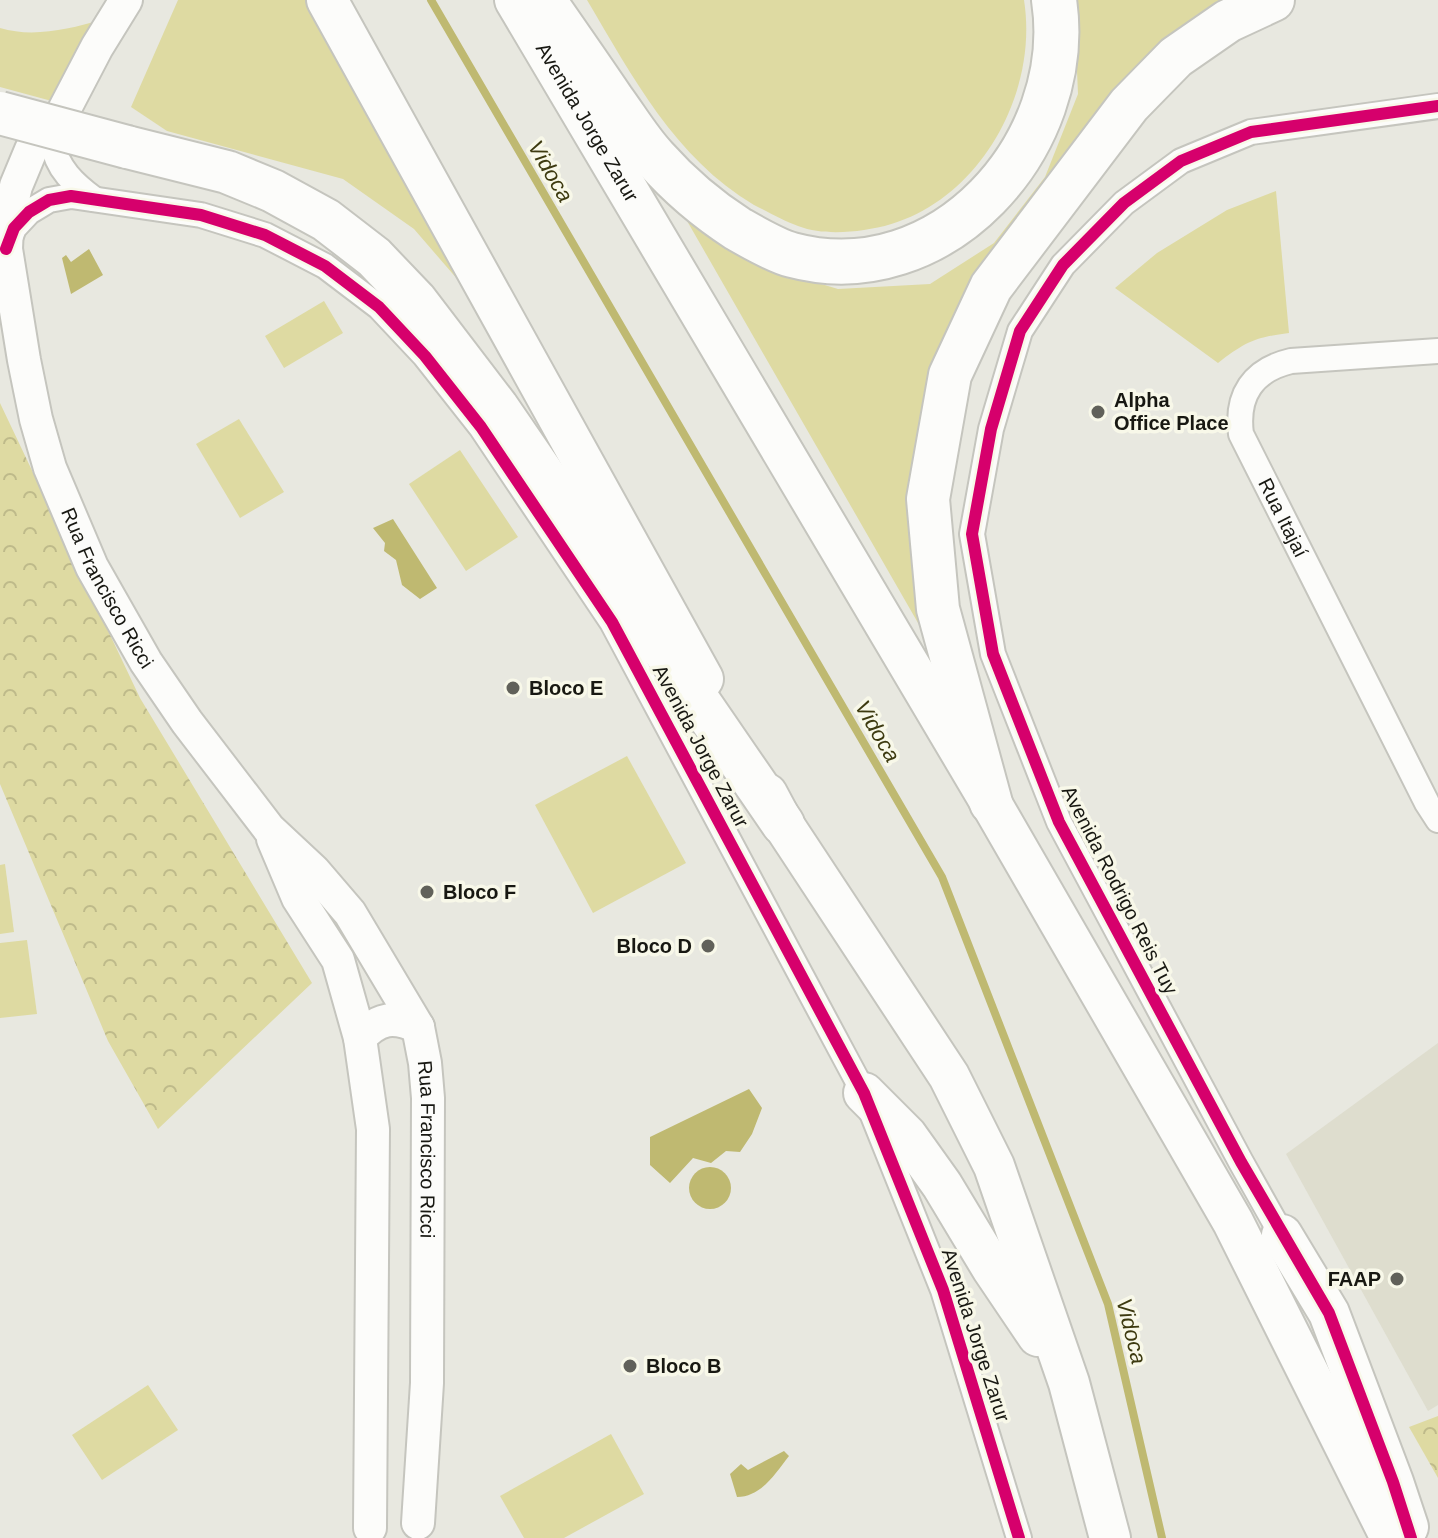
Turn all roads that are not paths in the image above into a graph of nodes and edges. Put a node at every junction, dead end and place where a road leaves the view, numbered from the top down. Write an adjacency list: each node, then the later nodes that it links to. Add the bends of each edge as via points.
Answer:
1 (126, 0): 9 (street, Rua Francisco Ricci)
2 (327, 0): 17 (main road, Avenida Jorge Zarur)
3 (515, 0): 15 (main road, Avenida Jorge Zarur)
4 (543, 0): 5 (highway, via 654,157 693,197 739,230 789,254 852,262 883,258 941,234 995,190 1024,148 1049,89)
5 (1054, 0)
6 (1273, 0): 15 (highway, via 1228,21 1176,57 1129,105 991,287 950,375 928,499 938,609)
7 (1438, 106): 22 (street, Avenida Rodrigo Reis Tuy, via 1251,132 1181,161 1124,203 1063,265 1020,331 991,429 972,534 993,654 1059,822)
8 (0, 113): 17 (highway, bridge, via 227,172 326,220 374,257 416,301 497,407)
9 (62, 114): 10 (street, via 52,141 60,164 74,185); 11 (street, Rua Francisco Ricci, via 31,150 16,186)
10 (94, 199): 11 (street, Avenida Jorge Zarur, via 49,200 14,228); 21 (street, Avenida Jorge Zarur, via 201,215 265,235 325,266 368,298 425,356 481,427 612,622)
11 (6, 249): 14 (street, Rua Francisco Ricci)
12 (0, 322): 14 (street, Rua Francisco Ricci)
13 (1438, 351): 16 (street, Rua Itajaí, via 1279,364 1250,385 1239,421 1241,434)
14 (24, 360): 18 (street, Rua Francisco Ricci, via 50,468 92,567 146,662)
15 (991, 803): 28 (main road, Avenida Jorge Zarur, via 1233,1222)
16 (1438, 820)
17 (783, 824): 23 (main road, Avenida Jorge Zarur, via 949,1076 994,1166)
18 (269, 829): 19 (street, Rua Francisco Ricci, via 350,913); 20 (street, Rua Francisco Ricci, via 298,898 338,960)
19 (418, 1027): 20 (street, via 378,1022); 24 (street, Rua Francisco Ricci, via 428,1098)
20 (360, 1038): 25 (street, Rua Francisco Ricci, via 373,1129)
21 (864, 1093): 23 (main road, via 907,1136 942,1185); 26 (street, Avenida Jorge Zarur, via 943,1290)
22 (1282, 1235): 29 (main road, via 1329,1313)
23 (1069, 1383): 27 (main road, Avenida Jorge Zarur)
24 (424, 1531): 25 (street, via 406,1518 393,1518)
25 (366, 1533)
26 (1019, 1538)
27 (1110, 1538)
28 (1391, 1538)
29 (1411, 1538)

